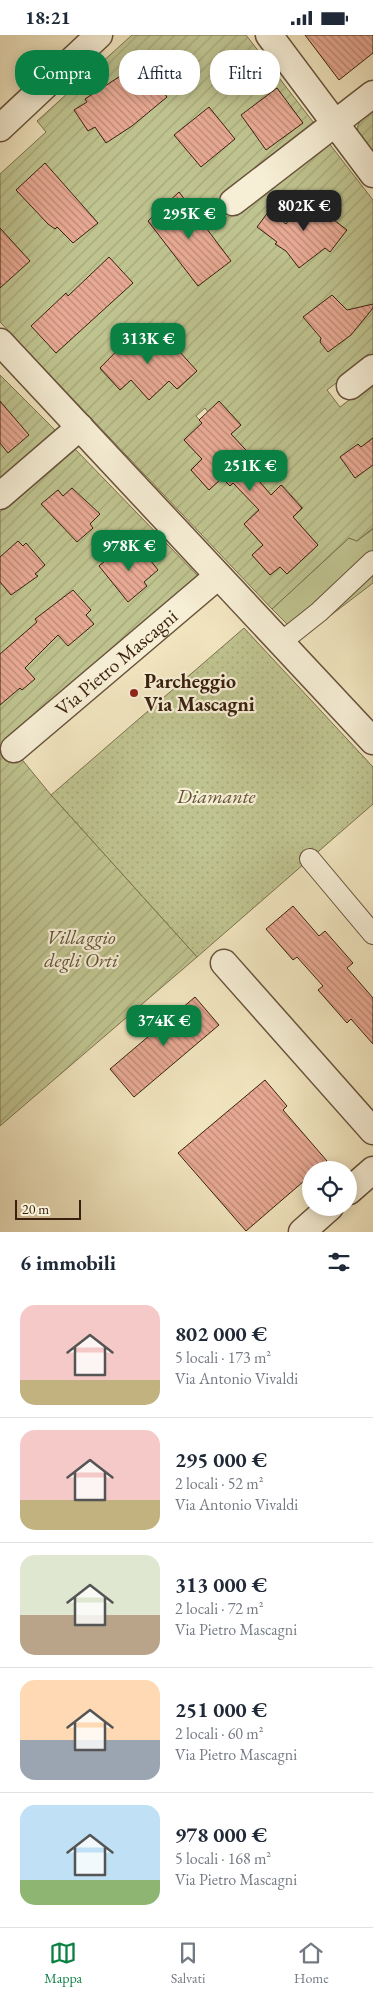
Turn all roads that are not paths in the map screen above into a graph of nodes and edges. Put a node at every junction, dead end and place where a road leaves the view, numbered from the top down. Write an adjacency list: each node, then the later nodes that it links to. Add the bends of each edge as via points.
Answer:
1 (100, 35): 5 (street)
2 (270, 35): 4 (street)
3 (373, 94): 4 (street)
4 (335, 123): 6 (street); 7 (street)
5 (0, 128)
6 (373, 174)
7 (233, 201)
8 (0, 342): 11 (street)
9 (373, 369): 10 (street)
10 (350, 386)
11 (80, 427): 12 (street); 14 (street)
12 (0, 496)
13 (373, 561): 15 (street, via 319,612)
14 (218, 576): 15 (street); 17 (street, Via Pietro Mascagni)
15 (280, 643): 16 (street)
16 (373, 741)
17 (14, 749)
18 (310, 859): 19 (street)
19 (373, 934)
20 (224, 963): 21 (street)
21 (373, 1131)
22 (373, 1170): 23 (street)
23 (357, 1184)
24 (320, 1216): 25 (street)
25 (302, 1232)

